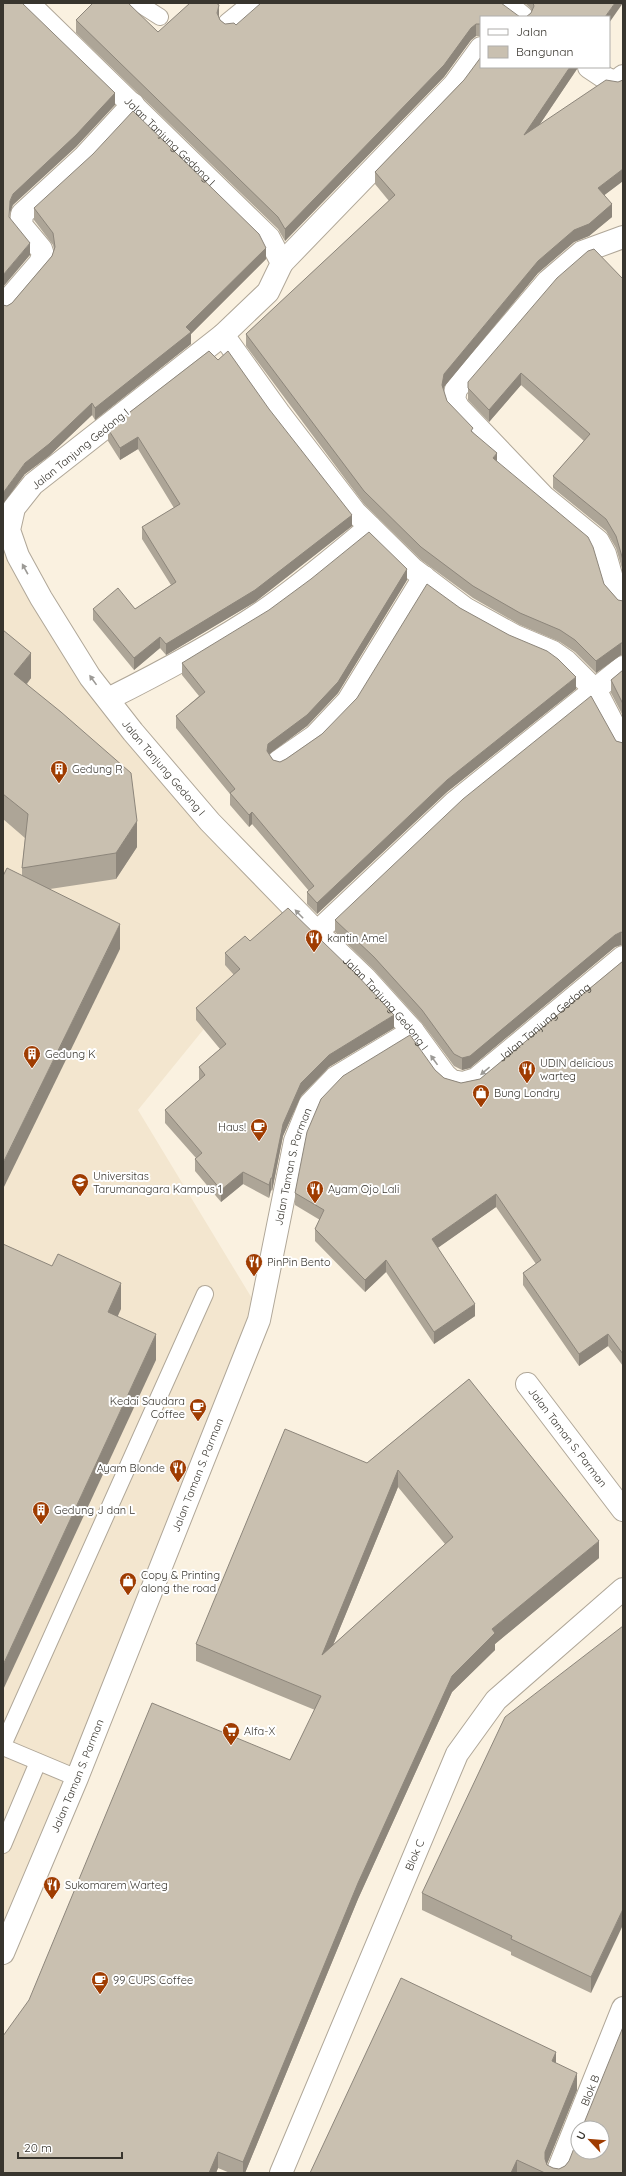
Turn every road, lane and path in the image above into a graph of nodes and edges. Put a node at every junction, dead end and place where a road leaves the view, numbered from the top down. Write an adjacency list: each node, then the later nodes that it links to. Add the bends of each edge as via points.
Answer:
1 (28, 3): 9 (street, Jalan Tanjung Gedong I)
2 (138, 3): 4 (lane)
3 (255, 3): 5 (street)
4 (160, 17)
5 (229, 24)
6 (480, 49): 11 (street, via 454,85)
7 (590, 68): 8 (street, via 616,82)
8 (623, 76)
9 (133, 104): 11 (street, Jalan Tanjung Gedong I, via 269,238); 12 (street, via 85,156 22,214 21,225 43,255 40,263)
10 (623, 236): 16 (street, via 582,252 548,281 456,389 454,399 458,407 544,497 598,541 605,554 615,589)
11 (282, 263): 13 (street, Jalan Tanjung Gedong I, via 268,292)
12 (3, 306)
13 (224, 336): 14 (street, via 350,506); 19 (street, Jalan Tanjung Gedong I, one-way to 13, via 90,677 18,556 10,530 14,508 33,484)
14 (370, 527): 15 (street); 19 (street, via 317,571 260,613 160,673)
15 (424, 577): 18 (street, via 466,609 515,636 553,652 566,661); 21 (street, via 348,701 316,736)
16 (623, 600)
17 (623, 667): 18 (street)
18 (596, 691): 20 (street); 22 (street, via 455,802)
19 (108, 699): 22 (street, Jalan Tanjung Gedong I, one-way to 19, via 210,822)
20 (623, 743)
21 (279, 761)
22 (317, 932): 24 (street, Jalan Tanjung Gedong I, via 365,978)
23 (623, 958): 25 (street, Jalan Tanjung Gedong, one-way to 25, via 476,1078)
24 (413, 1031): 25 (street, Jalan Tanjung Gedong I, one-way to 24, via 452,1081 445,1075); 32 (street, Jalan Taman S. Parman, via 335,1078 310,1104 295,1141 259,1320)
25 (463, 1083)
26 (205, 1294): 30 (lane)
27 (527, 1384): 28 (street, Jalan Taman S. Parman)
28 (623, 1510)
29 (623, 1589): 36 (street, Blok C, via 496,1700 457,1754)
30 (3, 1746): 31 (lane)
31 (38, 1762): 32 (lane); 33 (lane)
32 (77, 1778): 34 (street, Jalan Taman S. Parman)
33 (3, 1845)
34 (3, 1953)
35 (623, 2008): 37 (street, Blok B)
36 (281, 2173)
37 (557, 2173)

